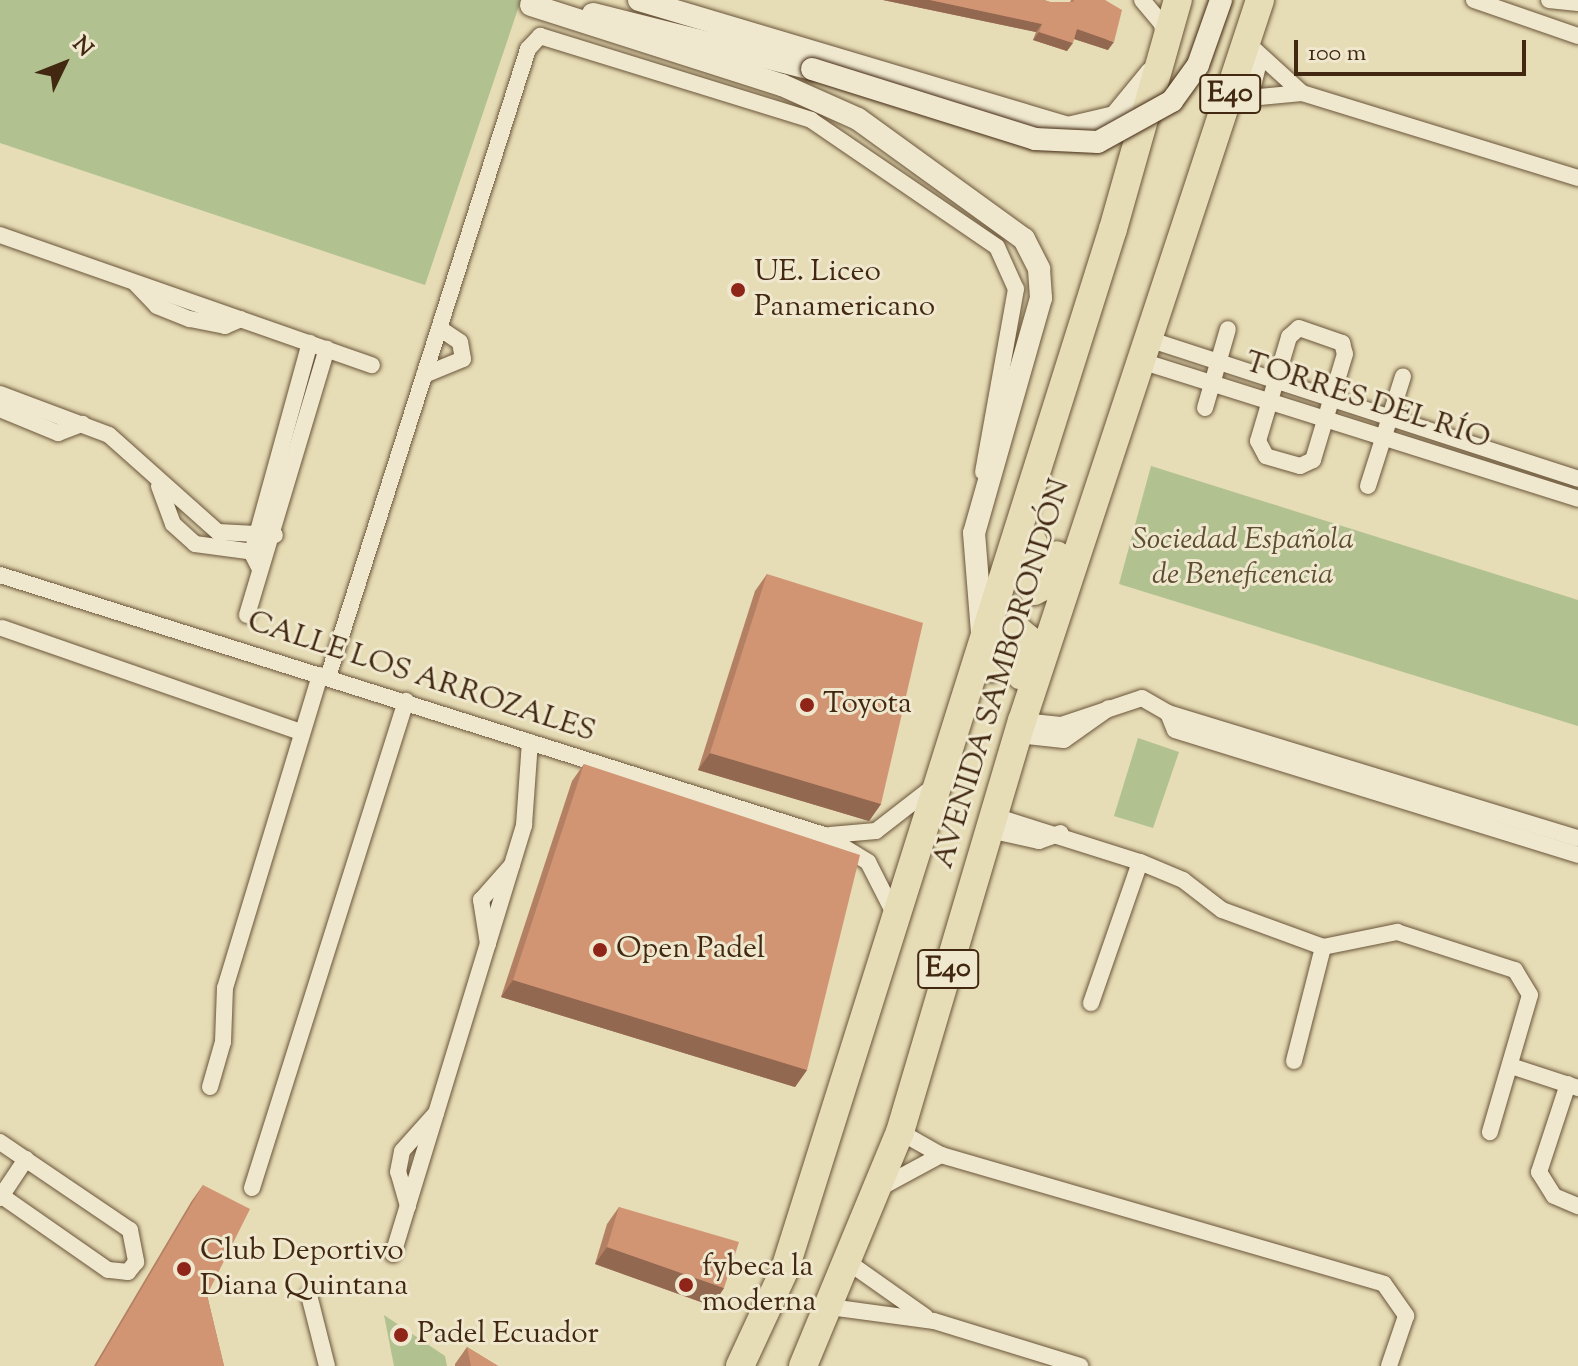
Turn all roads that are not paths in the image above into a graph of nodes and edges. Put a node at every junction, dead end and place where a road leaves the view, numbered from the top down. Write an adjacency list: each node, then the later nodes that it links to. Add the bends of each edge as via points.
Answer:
1 (639, 0): 11 (main road, via 1068,128 1103,123 1128,107)
2 (1142, 0): 11 (street, via 1162,24)
3 (1178, 0): 11 (highway, AVENIDA SAMBORONDÓN / E40)
4 (1221, 0): 8 (main road, bridge, via 1198,65 1172,101 1128,132 1082,145 1035,139 674,30)
5 (1260, 0): 12 (highway, AVENIDA SAMBORONDÓN / E40)
6 (1474, 0): 10 (street)
7 (1549, 0): 9 (street)
8 (522, 3): 47 (main road, via 782,85 858,119 1015,228 1039,269 1041,298)
9 (1578, 3)
10 (1578, 36)
11 (1163, 46): 17 (highway, AVENIDA SAMBORONDÓN / E40)
12 (1253, 50): 13 (street); 14 (highway, AVENIDA SAMBORONDÓN / E40)
13 (1302, 93): 14 (street); 15 (street)
14 (1240, 97): 22 (highway, AVENIDA SAMBORONDÓN / E40)
15 (1578, 178)
16 (0, 235): 20 (street)
17 (1088, 308): 22 (highway, via 1063,437 1023,575 1034,591 1048,584 1077,494); 54 (highway, AVENIDA SAMBORONDÓN / E40)
18 (439, 328): 25 (street); 25 (street, via 460,342 463,359); 47 (street, via 528,49 540,36 783,108 870,154 985,235 1007,260 1016,289)
19 (1228, 329): 23 (street)
20 (310, 343): 21 (street); 38 (street)
21 (327, 349): 24 (street); 38 (street)
22 (1138, 360): 23 (street, TORRES DEL RÍO); 28 (street, TORRES DEL RÍO); 58 (highway, AVENIDA SAMBORONDÓN / E40)
23 (1219, 362): 27 (street, TORRES DEL RÍO); 28 (street)
24 (372, 365)
25 (424, 375): 55 (street)
26 (1403, 376): 34 (street)
27 (1277, 379): 30 (street, TORRES DEL RÍO); 30 (street, via 1299,328 1345,348); 31 (street)
28 (1213, 383): 31 (street, TORRES DEL RÍO); 32 (street)
29 (0, 394): 36 (street)
30 (1332, 398): 34 (street, TORRES DEL RÍO); 35 (street)
31 (1270, 400): 35 (street, TORRES DEL RÍO); 35 (street, via 1258,441 1277,459 1308,466)
32 (1205, 408)
33 (0, 409): 36 (street, via 58,433)
34 (1389, 416): 37 (street); 39 (street, TORRES DEL RÍO)
35 (1326, 418): 37 (street, TORRES DEL RÍO)
36 (82, 424): 44 (street, via 121,444)
37 (1383, 436): 41 (street, TORRES DEL RÍO); 45 (street)
38 (291, 445): 48 (street); 49 (street)
39 (1476, 445): 40 (street, TORRES DEL RÍO); 41 (street)
40 (1534, 464): 42 (street, TORRES DEL RÍO); 43 (street)
41 (1472, 465): 43 (street, TORRES DEL RÍO)
42 (1578, 479)
43 (1529, 483): 46 (street, TORRES DEL RÍO)
44 (159, 486): 48 (street, via 218,532); 50 (street, via 173,524 195,544)
45 (1368, 486)
46 (1578, 499)
47 (974, 533): 54 (main road)
48 (257, 535): 49 (street); 50 (street)
49 (275, 535): 50 (street, via 270,553)
50 (255, 560): 52 (street)
51 (0, 575): 55 (street, CALLE LOS ARROZALES)
52 (247, 615)
53 (2, 628): 59 (street)
54 (983, 642): 64 (highway, AVENIDA SAMBORONDÓN / E40)
55 (324, 676): 56 (street, CALLE LOS ARROZALES); 59 (street)
56 (406, 701): 61 (street, CALLE LOS ARROZALES); 85 (street)
57 (1168, 713): 58 (street, via 1142,698 1061,725); 60 (street); 62 (street, via 1175,730)
58 (1020, 728): 64 (highway, via 1011,708 1028,639 1015,628 1003,639 963,744); 67 (highway, AVENIDA SAMBORONDÓN / E40)
59 (301, 732): 77 (street, via 225,988 223,1042)
60 (1249, 734): 62 (street); 63 (street)
61 (530, 742): 68 (street, CALLE LOS ARROZALES); 89 (street, via 528,803 513,864)
62 (1244, 751): 65 (street)
63 (1350, 766): 65 (street); 66 (street)
64 (939, 782): 68 (street, CALLE LOS ARROZALES, via 876,831); 71 (highway, AVENIDA SAMBORONDÓN / E40)
65 (1344, 782): 66 (street)
66 (1455, 808): 69 (street)
67 (992, 823): 70 (street, via 1039,841 1062,833); 78 (highway, AVENIDA SAMBORONDÓN / E40)
68 (824, 835): 71 (street, CALLE LOS ARROZALES, via 868,862)
69 (1572, 845)
70 (1140, 862): 72 (street, via 1183,880 1222,910); 73 (street)
71 (895, 916): 97 (highway, AVENIDA SAMBORONDÓN / E40, via 785,1269)
72 (1323, 947): 74 (street); 75 (street, via 1397,932 1515,970 1530,995)
73 (1091, 1003)
74 (1294, 1061)
75 (1511, 1066): 76 (street); 79 (street)
76 (1573, 1086): 88 (street, via 1539,1172 1554,1196)
77 (210, 1087)
78 (900, 1132): 80 (street); 86 (highway, AVENIDA SAMBORONDÓN / E40)
79 (1490, 1132)
80 (925, 1146): 82 (street); 84 (street)
81 (2, 1148): 83 (street)
82 (941, 1155): 84 (street); 100 (street, via 1384,1284 1406,1316)
83 (26, 1159): 87 (street); 87 (street, via 130,1230 140,1250 136,1262 128,1272 108,1270)
84 (914, 1174): 86 (street)
85 (252, 1188)
86 (878, 1189): 90 (highway, AVENIDA SAMBORONDÓN / E40)
87 (1, 1197)
88 (1578, 1206)
89 (393, 1254)
90 (848, 1262): 91 (street); 93 (highway, AVENIDA SAMBORONDÓN / E40)
91 (878, 1290): 94 (street); 95 (street)
92 (309, 1295): 96 (street)
93 (830, 1307): 94 (street); 98 (highway, AVENIDA SAMBORONDÓN / E40)
94 (870, 1311): 95 (street)
95 (934, 1321): 99 (street)
96 (327, 1366)
97 (740, 1366)
98 (803, 1366)
99 (1080, 1366)
100 (1389, 1366)

